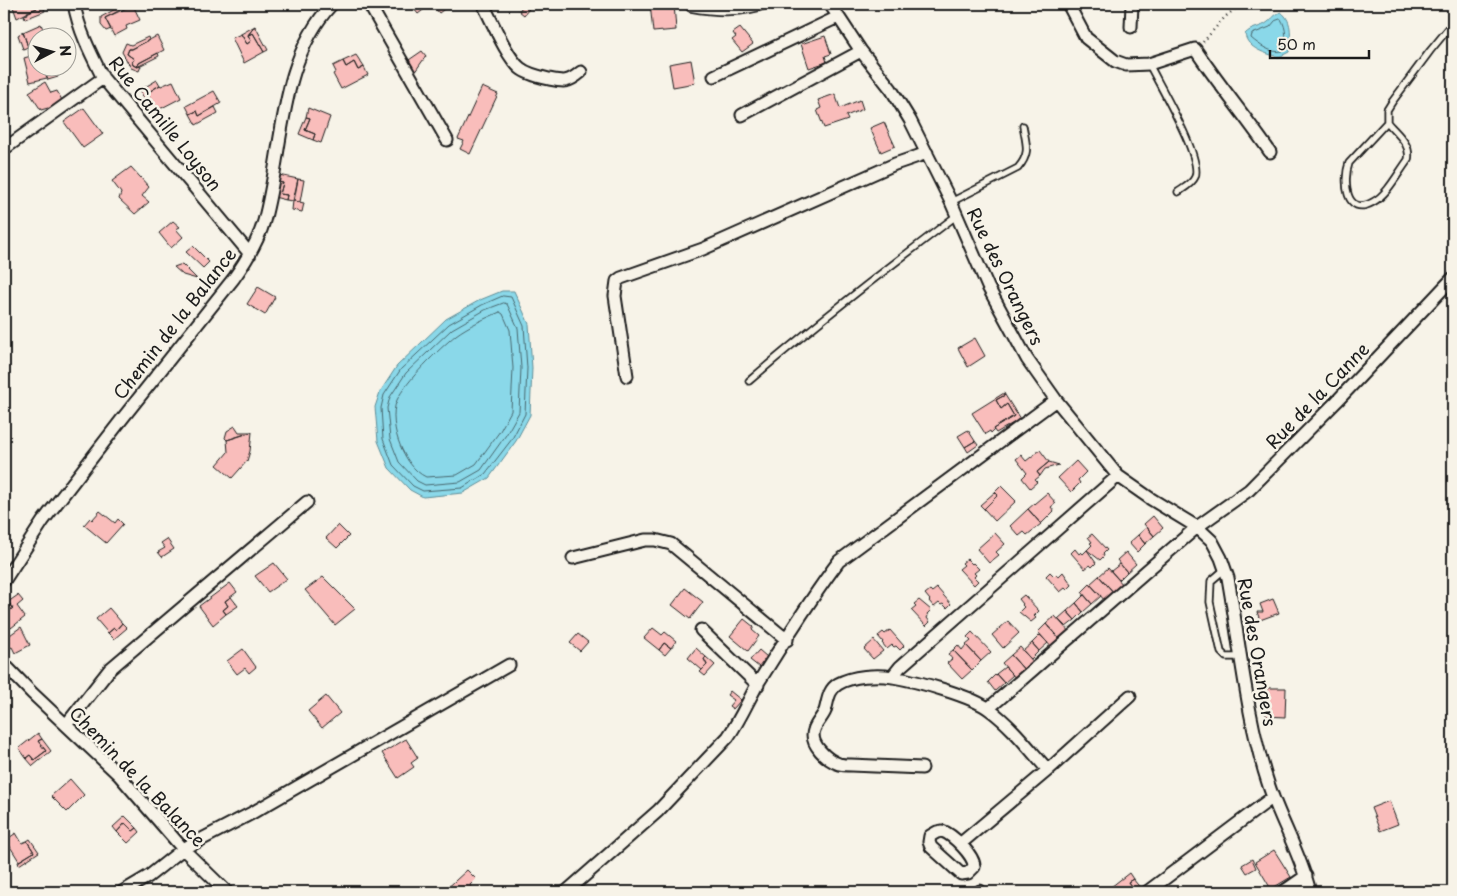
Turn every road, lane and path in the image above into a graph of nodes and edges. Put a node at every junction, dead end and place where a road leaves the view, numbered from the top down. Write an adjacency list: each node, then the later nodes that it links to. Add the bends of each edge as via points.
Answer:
1 (74, 4): 19 (street, Rue Camille Loyson, via 86,45)
2 (332, 4): 30 (street, Chemin de la Balance, via 304,42 294,68 263,223)
3 (369, 4): 23 (street)
4 (482, 4): 17 (street, via 520,69 564,81 572,80)
5 (770, 4): 10 (lane, via 737,12)
6 (830, 4): 11 (street, Rue des Orangers)
7 (1068, 4): 16 (street, via 1086,38 1102,52 1126,65)
8 (1132, 4): 13 (street)
9 (1241, 4): 14 (path)
10 (690, 8)
11 (838, 17): 15 (street, Rue des Orangers); 18 (street)
12 (1453, 23): 21 (lane, via 1392,102)
13 (1131, 26)
14 (1194, 49): 16 (street); 25 (street)
15 (861, 51): 20 (street); 26 (street, Rue des Orangers, via 891,89)
16 (1149, 64): 27 (lane, via 1192,149 1196,165 1196,176)
17 (581, 72)
18 (714, 76)
19 (103, 78): 24 (street); 30 (street, Rue Camille Loyson)
20 (742, 115)
21 (1386, 122): 21 (lane, via 1346,170 1348,197 1358,205 1372,203 1382,195 1408,160 1408,146)
22 (1023, 126): 28 (lane, via 1026,160 1018,168)
23 (447, 140)
24 (4, 149)
25 (1270, 152)
26 (927, 153): 28 (street, Rue des Orangers); 32 (street, via 702,248 621,278 617,281 615,296)
27 (1178, 192)
28 (951, 202): 29 (street, Rue des Orangers)
29 (956, 216): 33 (lane); 34 (street, Rue des Orangers, via 988,287 1027,360)
30 (250, 254): 40 (street, Chemin de la Balance, via 43,521)
31 (1453, 278): 37 (street, Rue de la Canne, via 1249,490)
32 (627, 376)
33 (749, 380)
34 (1056, 400): 35 (street, Rue des Orangers); 42 (street, via 839,561)
35 (1118, 476): 37 (street, Rue des Orangers); 46 (street)
36 (306, 502): 50 (street, via 110,669)
37 (1197, 528): 39 (street, Rue des Orangers, via 1212,541); 49 (street, Rue de la Canne)
38 (573, 558): 42 (street, via 646,540 671,544)
39 (1225, 570): 43 (street, Rue des Orangers); 43 (lane, via 1211,581 1210,602 1221,652 1226,657)
40 (4, 582)
41 (701, 630): 47 (street)
42 (786, 640): 47 (street)
43 (1242, 658): 53 (street, Rue des Orangers, via 1255,738)
44 (4, 664): 50 (street, Chemin de la Balance)
45 (509, 665): 55 (street, via 252,814)
46 (892, 677): 49 (street); 51 (street, via 864,677 836,685 814,730 814,742 828,758 839,764)
47 (758, 685): 59 (street, via 728,737 658,811)
48 (1130, 696): 52 (street)
49 (989, 708): 52 (street)
50 (66, 725): 55 (street, Chemin de la Balance, via 118,775)
51 (922, 768)
52 (1048, 770): 54 (street)
53 (1273, 797): 56 (street, Rue des Orangers); 60 (street)
54 (960, 844)
55 (183, 849): 57 (street); 58 (street, Chemin de la Balance)
56 (1306, 876): 61 (street); 62 (street, Rue des Orangers)
57 (122, 892)
58 (226, 892)
59 (566, 892)
60 (1147, 892)
61 (1283, 892)
62 (1310, 892)

